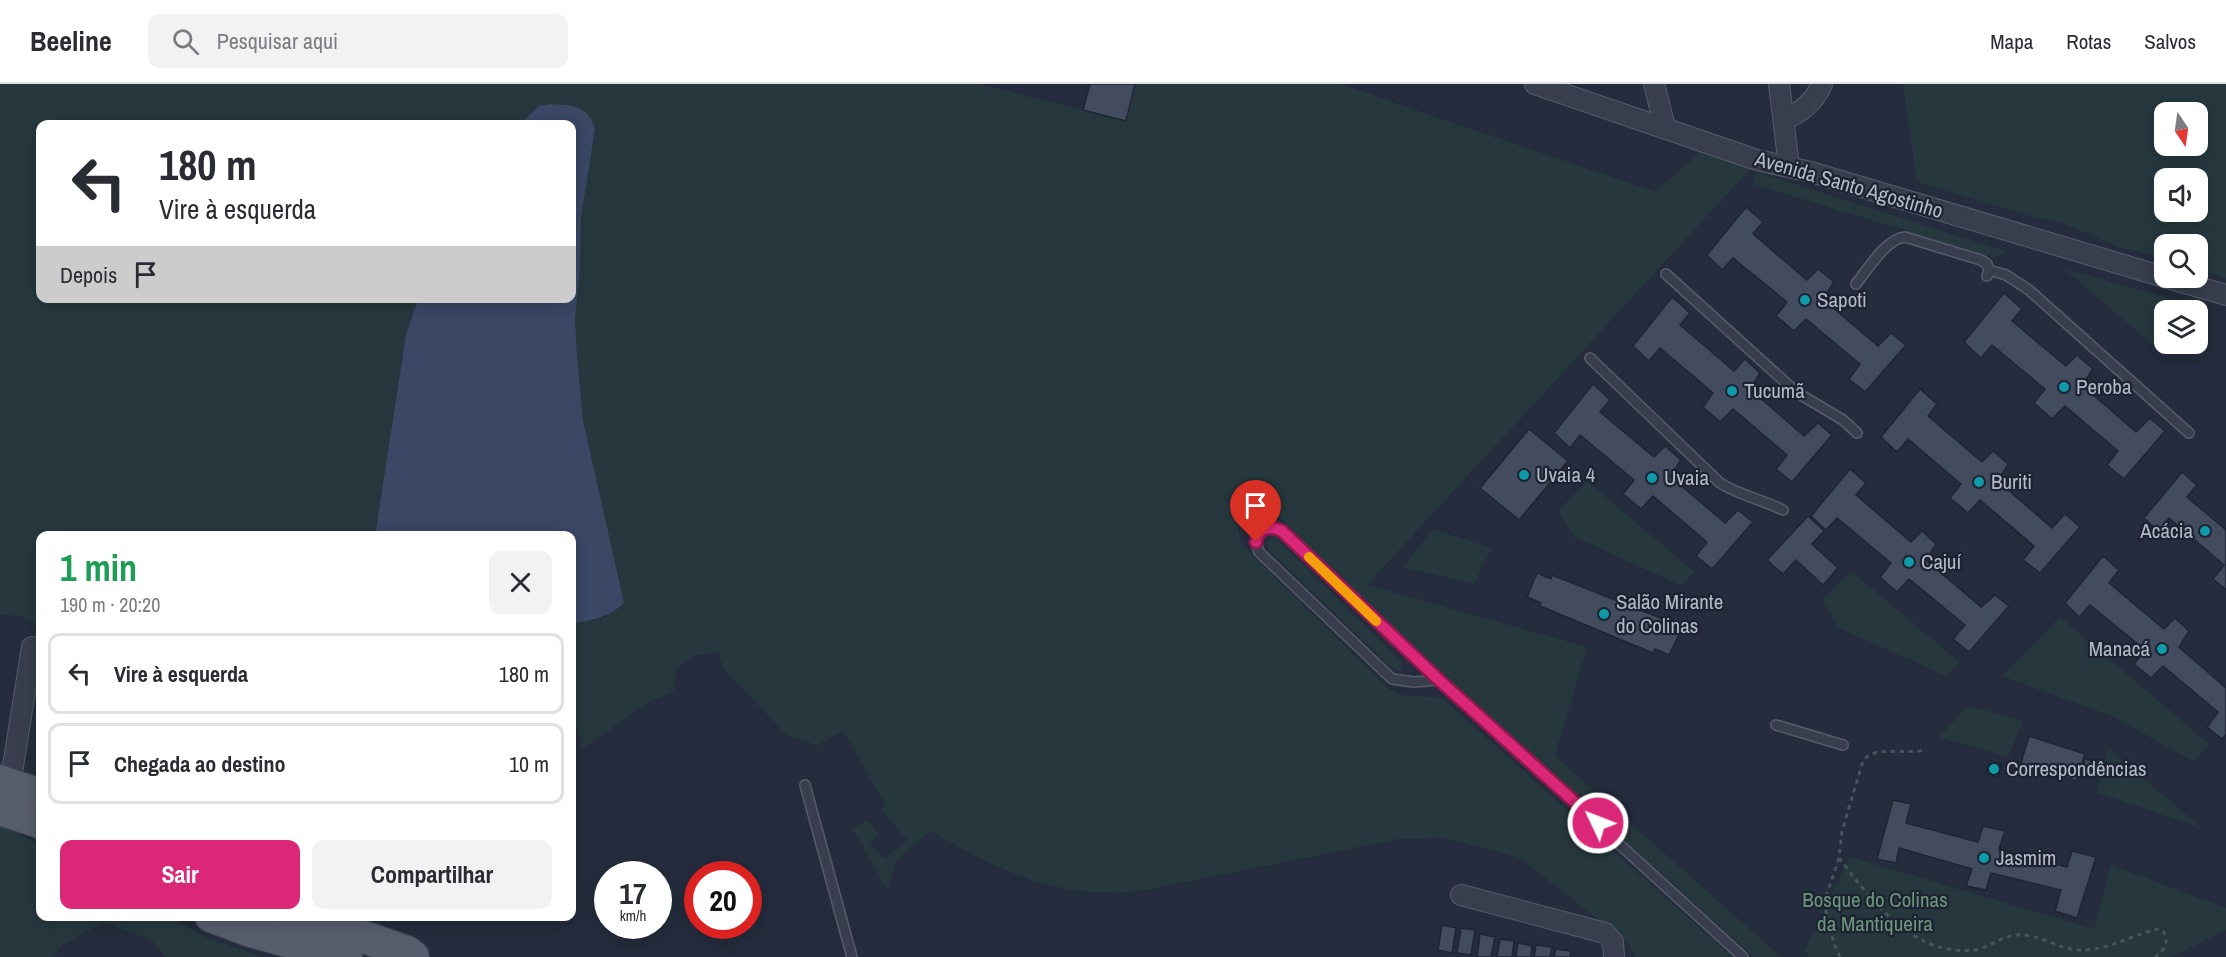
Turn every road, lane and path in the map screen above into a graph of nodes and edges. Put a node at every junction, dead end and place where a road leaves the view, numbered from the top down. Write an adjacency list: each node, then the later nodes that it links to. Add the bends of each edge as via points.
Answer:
1 (1535, 84): 6 (street, Avenida Santo Agostinho)
2 (1654, 84): 6 (street)
3 (1779, 84): 5 (street)
4 (1822, 84): 5 (street, via 1796,116)
5 (1784, 119): 7 (street)
6 (1665, 127): 7 (street, Avenida Santo Agostinho, via 1757,160)
7 (1790, 167): 8 (street, Avenida Santo Agostinho)
8 (2154, 273)
9 (1666, 274): 14 (lane, via 1796,392)
10 (1856, 284): 15 (lane, via 1900,237 1981,260 1987,264 1988,273 2006,275 2030,290)
11 (2203, 288): 12 (street, Avenida Santo Agostinho)
12 (2226, 295)
13 (1590, 358): 16 (lane, via 1720,483)
14 (1857, 433)
15 (2189, 433)
16 (1783, 510)
17 (32, 647): 23 (street)
18 (1439, 680): 18 (lane, via 1282,531 1273,527 1259,533 1259,552 1392,679); 35 (lane)
19 (1776, 725): 20 (lane)
20 (1843, 745)
21 (1925, 750): 26 (path, via 1866,755 1842,831)
22 (804, 784): 33 (lane)
23 (3, 792): 24 (main road); 25 (main road)
24 (36, 795)
25 (36, 819)
26 (1839, 858): 36 (path, via 1826,897 1826,912); 37 (path, via 1886,915 1927,946 1944,951 1976,950 2020,934 2076,950 2091,950 2158,929 2167,936 2167,942)
27 (1461, 895): 34 (street, via 1605,933 1613,942)
28 (224, 921): 30 (main road)
29 (314, 921): 32 (main road)
30 (303, 951): 31 (main road)
31 (346, 957)
32 (414, 957)
33 (852, 957)
34 (1614, 957)
35 (1743, 957)
36 (1840, 957)
37 (2156, 957)

